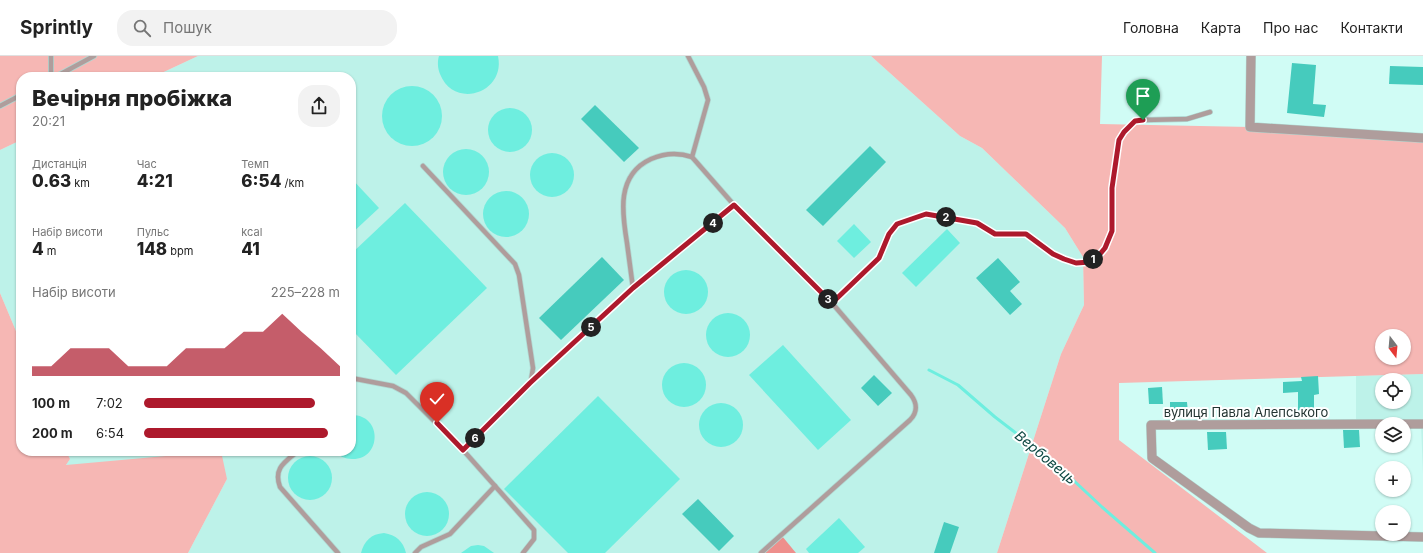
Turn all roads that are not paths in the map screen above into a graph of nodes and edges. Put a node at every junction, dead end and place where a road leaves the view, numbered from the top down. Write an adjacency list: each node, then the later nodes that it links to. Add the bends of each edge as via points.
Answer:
1 (51, 56): 5 (lane)
2 (94, 56): 6 (lane)
3 (688, 56): 11 (lane, via 708,100)
4 (1251, 56): 10 (street, via 1250,127)
5 (51, 72)
6 (64, 72)
7 (16, 98): 8 (lane)
8 (0, 106)
9 (1210, 112): 15 (lane, via 1187,119 1135,121 1124,132 1119,140 1112,188 1112,231 1105,248 1090,262 1076,263 1064,259 1026,234 995,234 977,223 926,214 897,224 889,234 879,258)
10 (1423, 138)
11 (692, 157): 13 (lane); 14 (lane, via 676,153 661,155 638,167 630,177 624,195 623,211)
12 (422, 166): 17 (lane, via 515,264 519,275 533,368)
13 (734, 205): 14 (lane); 15 (lane)
14 (633, 288): 17 (lane)
15 (832, 303): 28 (lane, via 911,395 916,413)
16 (356, 379): 21 (lane, via 393,386 406,392)
17 (530, 383): 21 (lane)
18 (1375, 424): 24 (street, вулиця Павла Алепського, via 1151,425 1152,458 1259,533)
19 (1411, 424): 20 (street)
20 (1423, 424)
21 (463, 450): 23 (lane)
22 (292, 456): 25 (lane, via 279,468 277,476 280,487)
23 (495, 486): 26 (lane, via 450,534 421,547); 27 (lane, via 534,530 534,539)
24 (1423, 537)
25 (338, 553)
26 (415, 553)
27 (524, 553)
28 (761, 553)

